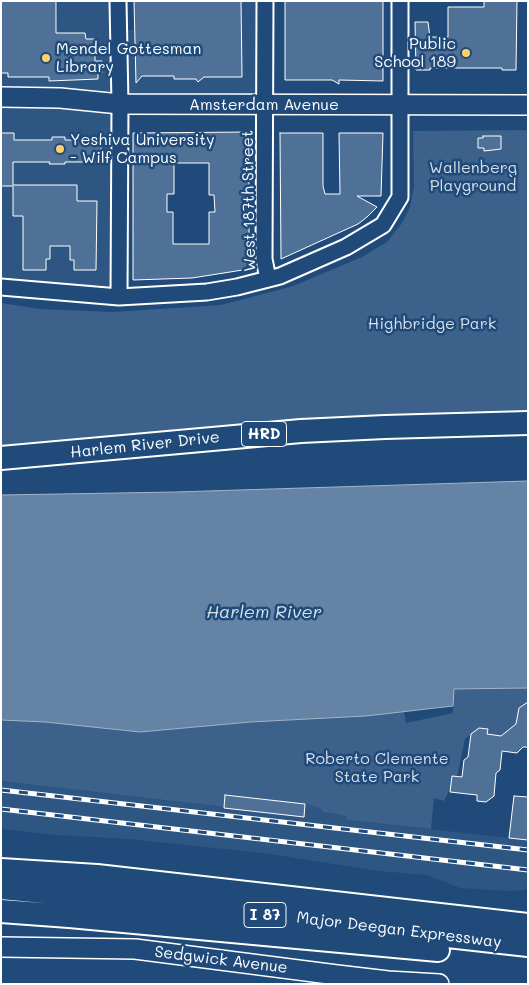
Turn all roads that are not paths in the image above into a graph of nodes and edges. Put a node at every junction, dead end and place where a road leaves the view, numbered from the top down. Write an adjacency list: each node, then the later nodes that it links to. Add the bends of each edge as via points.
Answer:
1 (118, 1): 5 (street)
2 (265, 1): 6 (street, West 187th Street)
3 (400, 1): 7 (street)
4 (1, 98): 5 (main road, Amsterdam Avenue, via 60,98)
5 (120, 104): 6 (main road, Amsterdam Avenue); 11 (street)
6 (265, 105): 7 (main road, Amsterdam Avenue); 9 (street, West 187th Street, via 264,259)
7 (400, 105): 8 (main road, Amsterdam Avenue); 9 (street, via 400,197 383,225 339,250)
8 (528, 106)
9 (268, 280): 11 (street, via 207,292)
10 (1, 288): 11 (street)
11 (119, 297)
12 (528, 423): 14 (highway, Harlem River Drive / HRD, via 301,431)
13 (528, 437): 15 (highway, Harlem River Drive / HRD, via 303,445)
14 (1, 458)
15 (1, 472)
16 (1, 862): 18 (highway)
17 (1, 870): 18 (highway, Major Deegan Expressway / I 87)
18 (58, 872): 22 (highway, Major Deegan Expressway / I 87)
19 (1, 888): 24 (highway, Major Deegan Expressway / I 87)
20 (1, 911): 23 (highway)
21 (1, 922): 23 (highway)
22 (528, 925)
23 (222, 930): 26 (highway)
24 (528, 945)
25 (1, 947): 27 (main road, Sedgwick Avenue, via 135,949 388,981)
26 (528, 960)
27 (439, 984)

